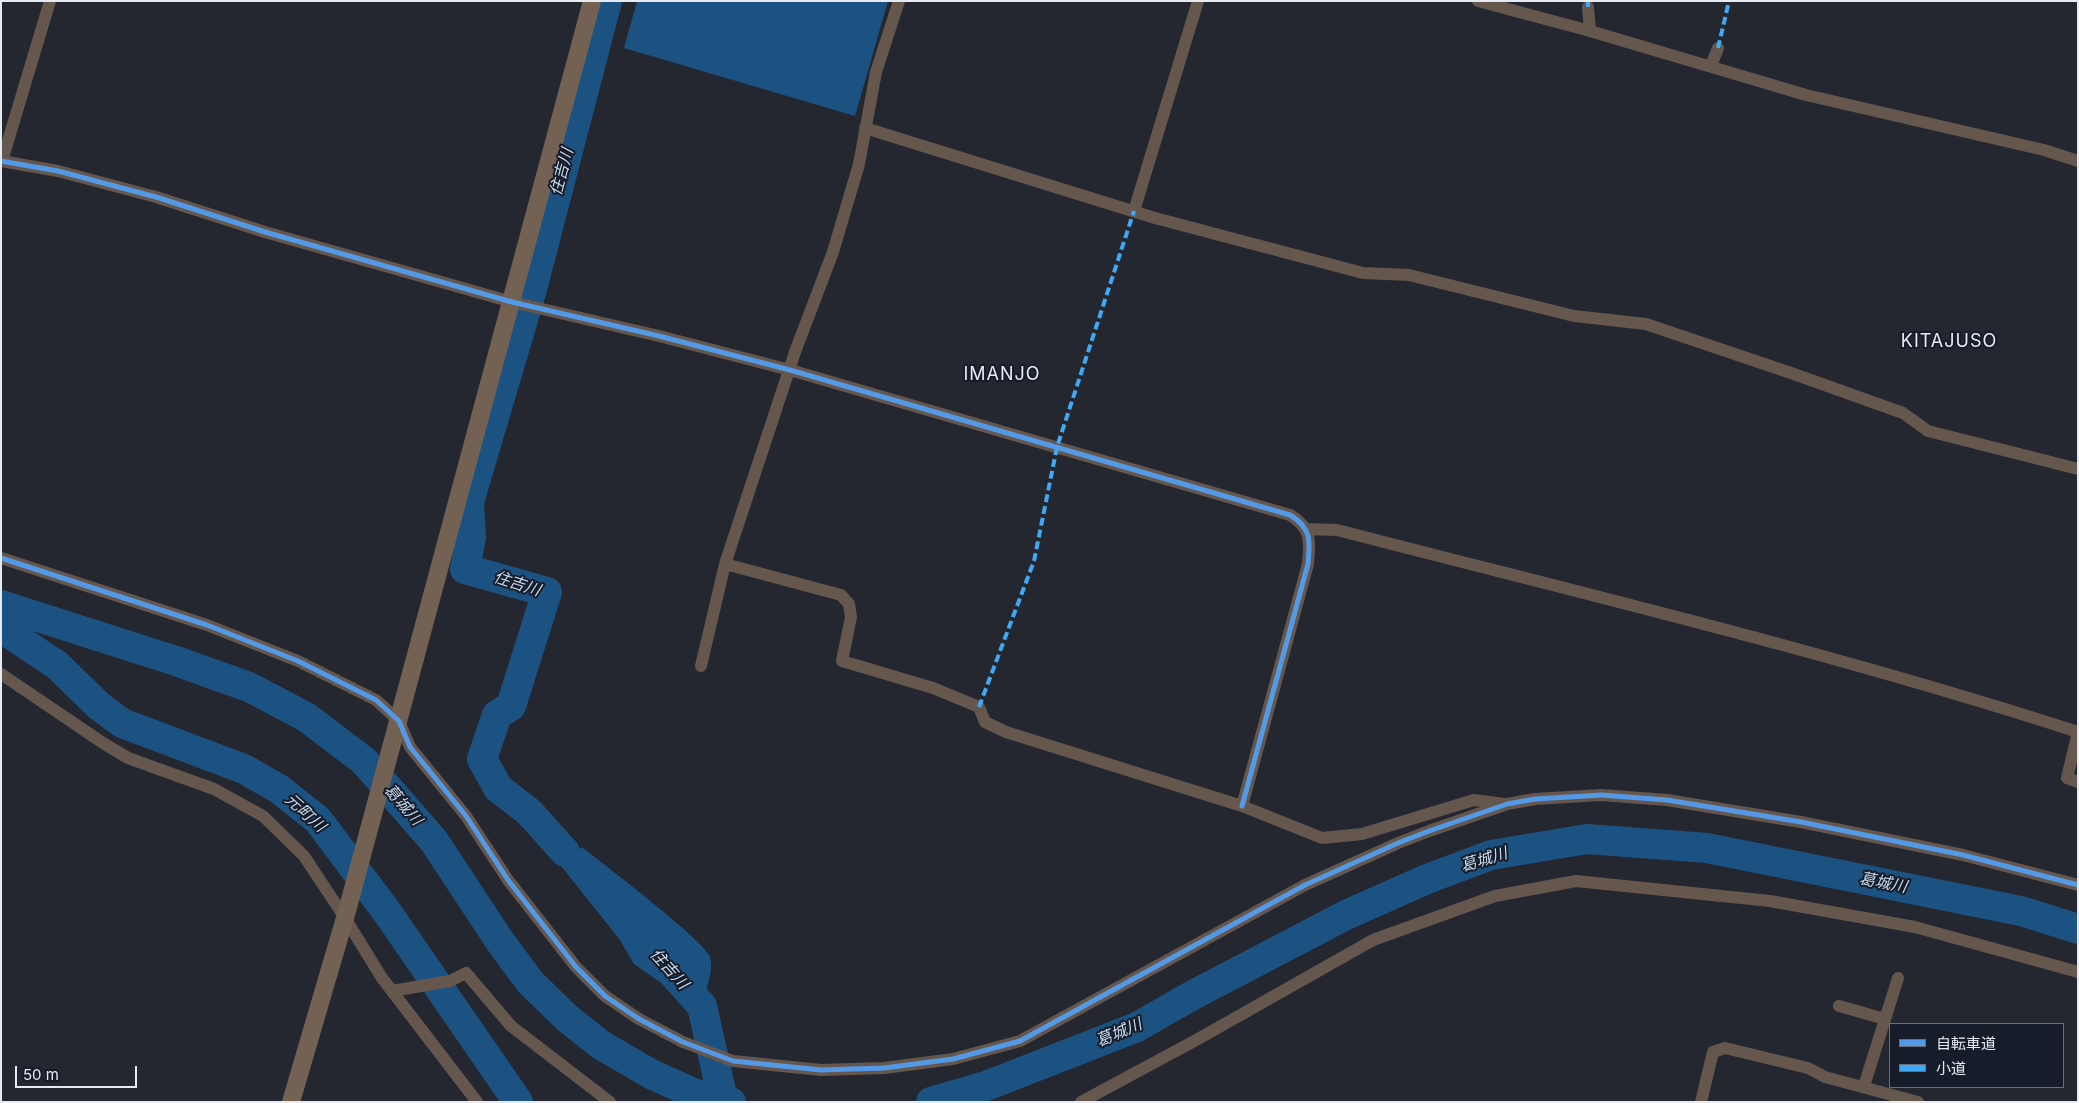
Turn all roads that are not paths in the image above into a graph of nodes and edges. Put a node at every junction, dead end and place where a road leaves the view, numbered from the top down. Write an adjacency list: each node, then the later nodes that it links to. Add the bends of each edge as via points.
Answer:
1 (50, 1): 11 (street)
2 (592, 1): 14 (street)
3 (899, 1): 10 (street, via 876,72)
4 (1198, 1): 13 (street)
5 (1478, 1): 7 (street)
6 (1588, 8): 7 (street)
7 (1590, 31): 9 (street)
8 (1718, 48): 9 (street)
9 (1711, 66): 12 (street, via 1806,95 2044,150)
10 (865, 128): 13 (street); 15 (street, via 859,164 833,252)
11 (2, 161): 14 (street, via 156,197 265,232)
12 (2078, 161)
13 (1134, 211): 16 (street, via 1362,273 1409,276 1574,316 1646,324 1903,413 1928,431)
14 (521, 303): 15 (street); 22 (street)
15 (790, 370): 17 (street, via 1290,515 1301,521); 19 (street)
16 (2078, 469)
17 (1306, 530): 23 (street, via 1337,530 1822,655); 26 (street, via 1310,542 1308,564)
18 (1, 558): 22 (street, via 208,625 298,661 376,700)
19 (726, 564): 20 (street); 26 (street, via 841,595 849,604 851,617 842,661 933,688 979,707 985,722 1006,732)
20 (701, 666)
21 (1, 674): 28 (street, via 128,758 214,788 263,816 304,856)
22 (399, 721): 25 (street, via 410,747 466,816 508,880 576,967 605,996 639,1019 684,1042 733,1061 821,1070 884,1068 953,1059 1020,1041 1305,885 1398,843); 28 (street)
23 (2078, 732): 24 (street, via 2067,778)
24 (2078, 782)
25 (1507, 804): 26 (street, via 1474,800 1362,834 1322,838); 27 (street, via 1601,795 1667,800 1801,822 1964,855)
26 (1242, 806)
27 (2078, 885)
28 (346, 914): 31 (street); 35 (street)
29 (2078, 972): 38 (street, via 1915,927 1770,901 1576,881 1495,896 1373,940)
30 (1898, 978): 33 (street)
31 (392, 991): 36 (street); 37 (street, via 450,980 466,973 511,1026)
32 (1839, 1006): 33 (street)
33 (1885, 1019): 34 (street)
34 (1864, 1086): 39 (street, via 1826,1077 1808,1068 1725,1048 1713,1052); 40 (street)
35 (291, 1102)
36 (477, 1102)
37 (610, 1102)
38 (1081, 1102)
39 (1701, 1102)
40 (1918, 1102)

